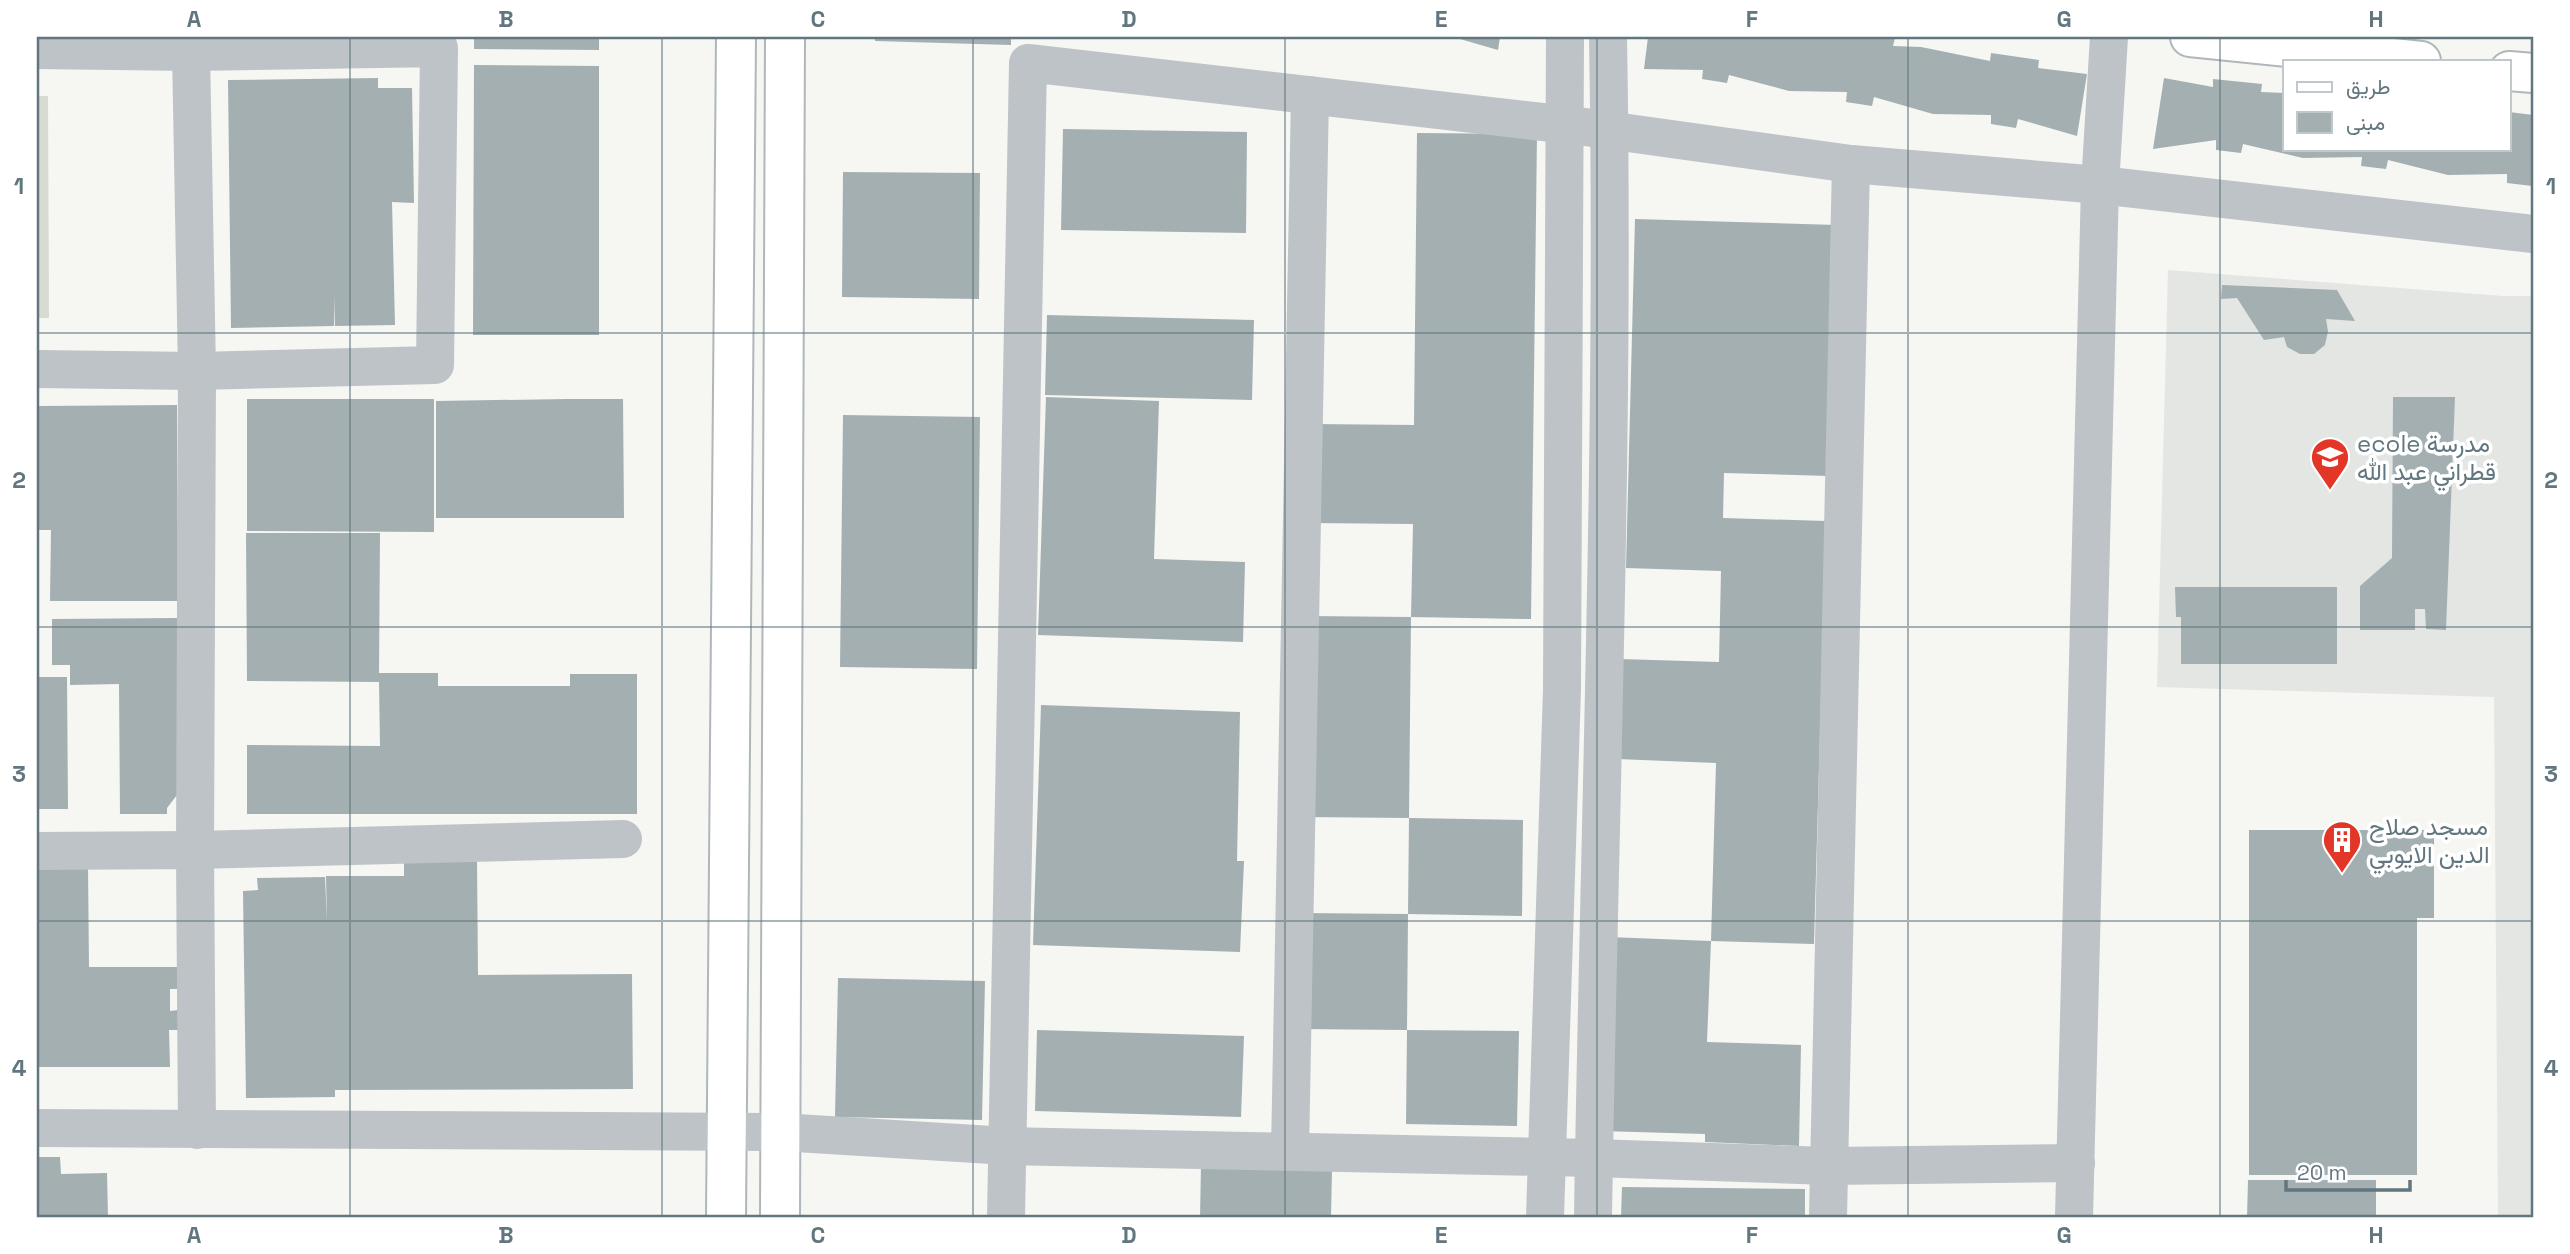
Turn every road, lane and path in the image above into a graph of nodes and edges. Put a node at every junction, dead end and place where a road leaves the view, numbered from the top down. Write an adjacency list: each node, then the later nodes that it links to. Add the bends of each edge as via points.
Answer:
1 (736, 37): 25 (main road)
2 (785, 37): 26 (main road)
3 (1565, 37): 13 (street)
4 (1608, 37): 14 (street)
5 (2109, 37): 16 (street)
6 (2190, 37): 9 (main road)
7 (37, 50): 8 (street)
8 (191, 52): 19 (street); 19 (street, via 439,48 435,365)
9 (2411, 60)
10 (2510, 71): 11 (main road)
11 (2533, 73)
12 (1310, 96): 13 (street); 27 (street, via 1028,63); 28 (street)
13 (1564, 125): 14 (street); 29 (street, via 1562,690)
14 (1609, 130): 15 (street); 30 (street, via 1607,568)
15 (1851, 163): 16 (street); 32 (street)
16 (2100, 185): 17 (street); 31 (street)
17 (2533, 234)
18 (37, 369): 19 (street)
19 (197, 371): 21 (street)
20 (623, 839): 21 (street)
21 (195, 850): 22 (street); 24 (street)
22 (37, 851)
23 (37, 1128): 24 (street)
24 (197, 1130): 25 (street)
25 (727, 1131): 26 (street); 33 (main road)
26 (780, 1132): 27 (street); 34 (main road)
27 (1008, 1146): 28 (street); 35 (street)
28 (1290, 1152): 29 (street)
29 (1546, 1158): 30 (street); 36 (street)
30 (1593, 1158): 32 (street); 37 (street)
31 (2076, 1163): 32 (street); 39 (street)
32 (1829, 1166): 38 (street)
33 (726, 1217)
34 (780, 1217)
35 (1006, 1217)
36 (1545, 1217)
37 (1592, 1217)
38 (1828, 1217)
39 (2074, 1217)

